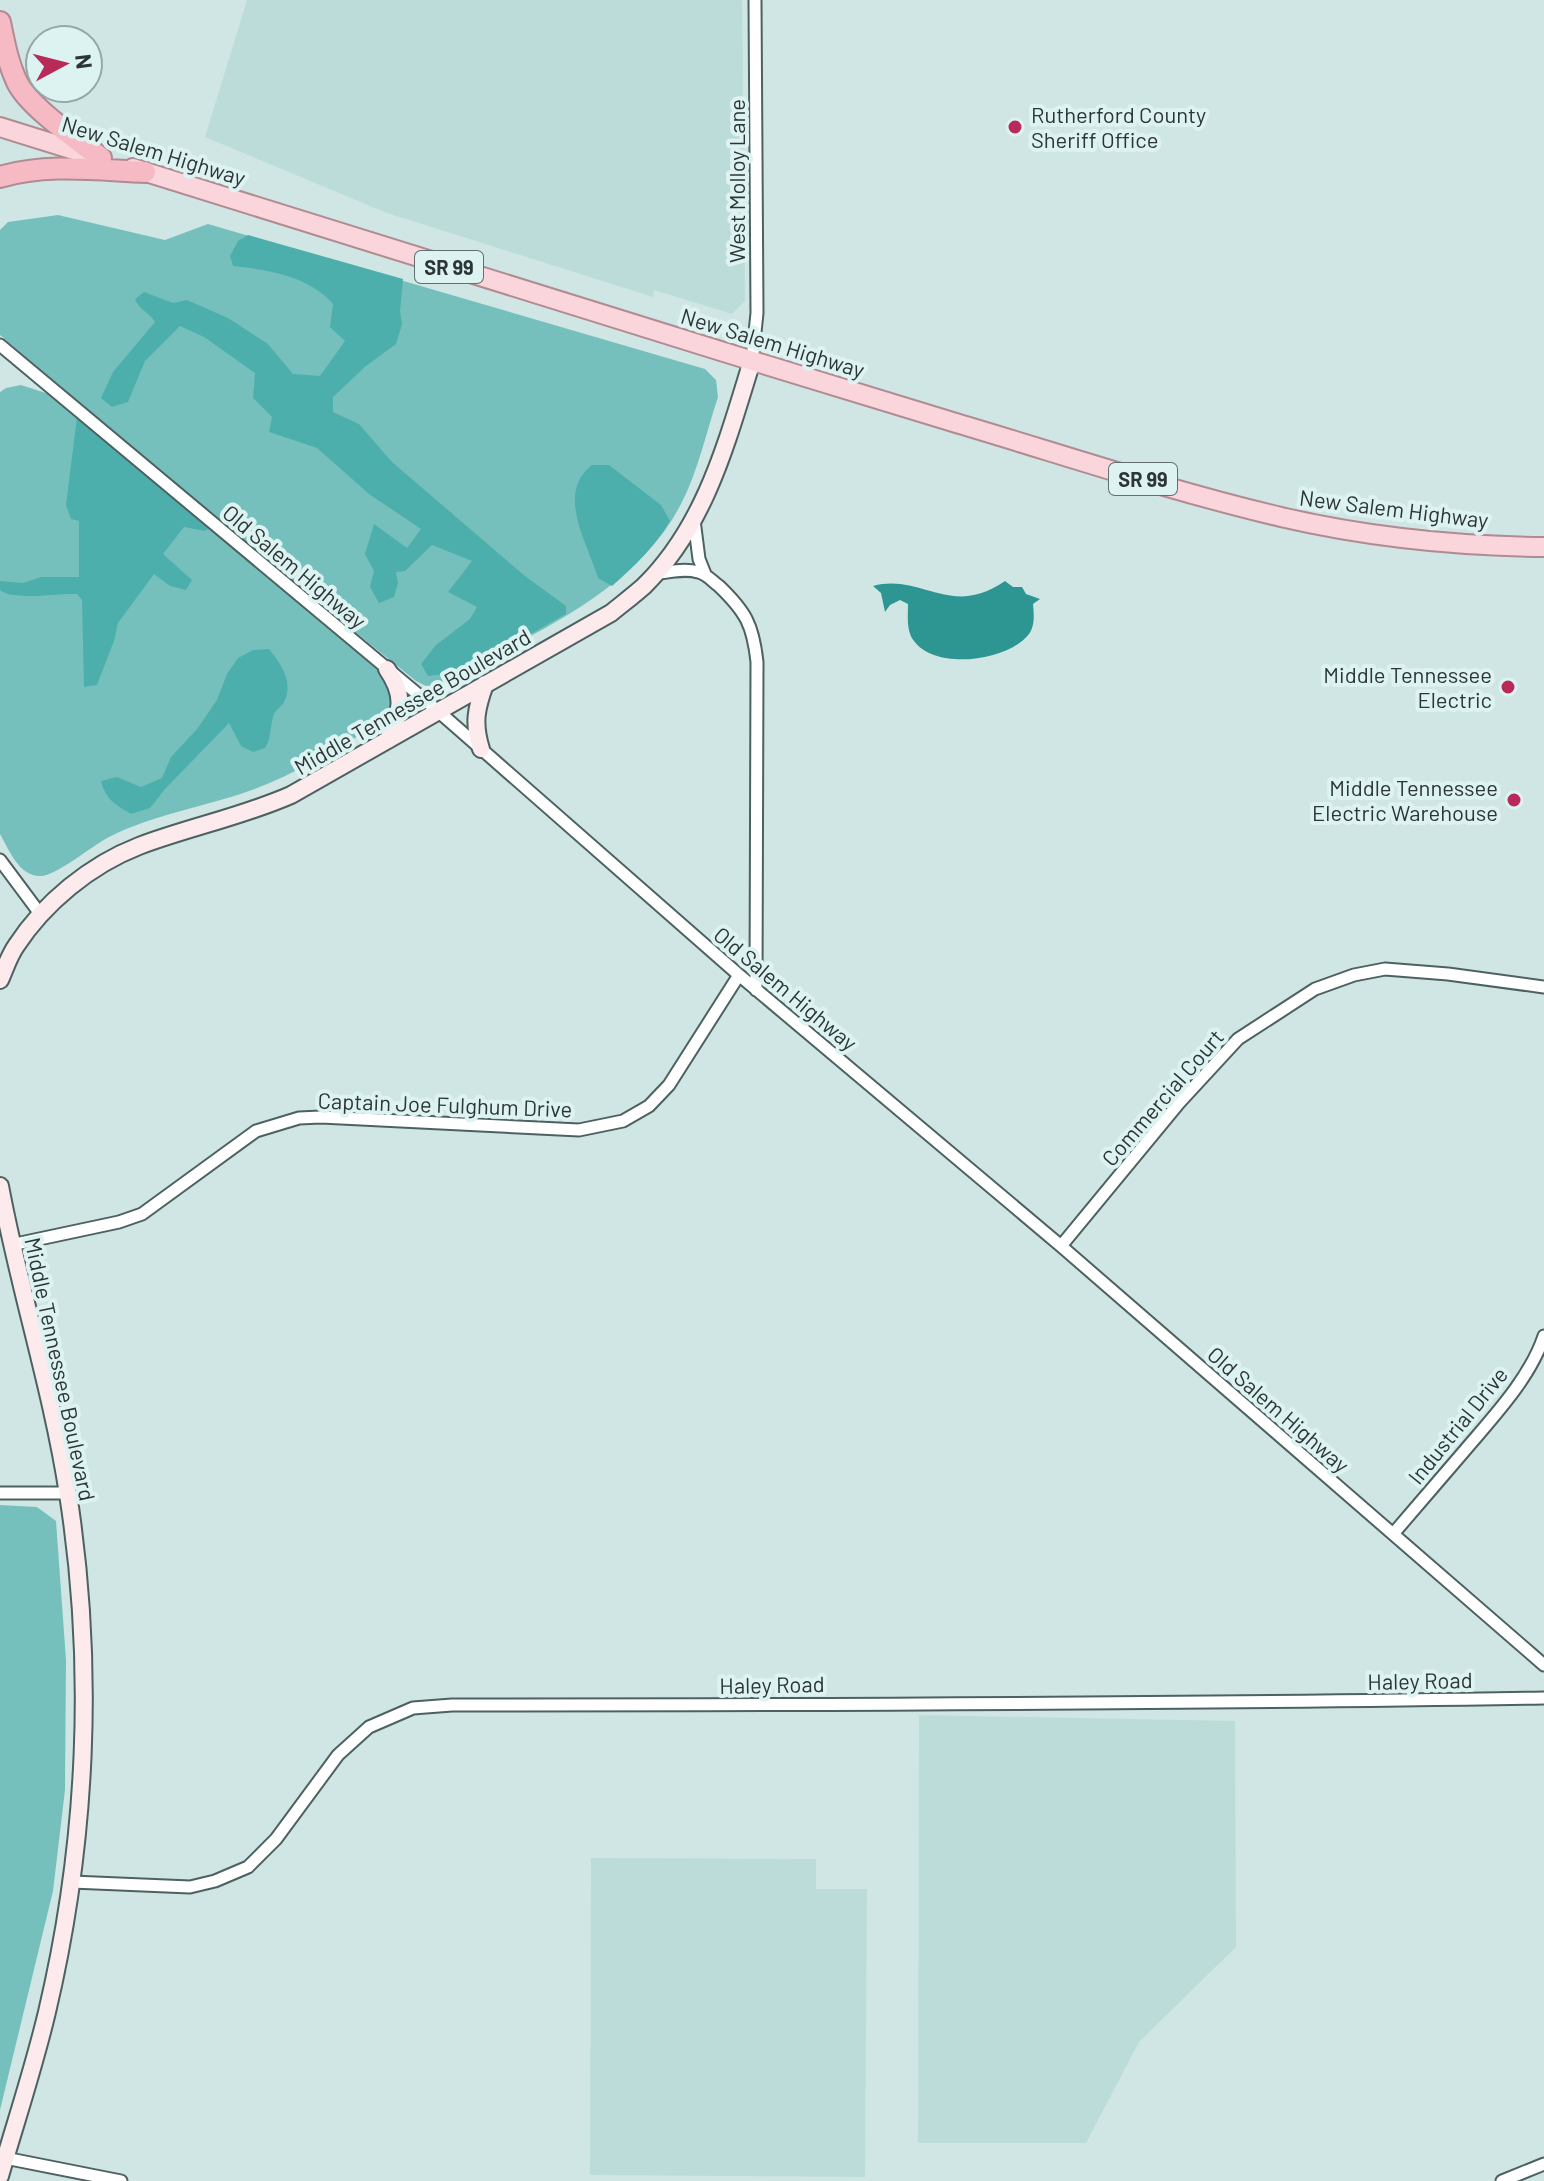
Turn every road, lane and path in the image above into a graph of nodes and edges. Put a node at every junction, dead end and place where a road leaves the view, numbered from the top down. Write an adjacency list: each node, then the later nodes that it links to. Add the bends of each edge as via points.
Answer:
1 (755, 0): 9 (street, West Molloy Lane, via 757,313)
2 (0, 22): 4 (highway, via 18,85)
3 (0, 127): 4 (main road, New Salem Highway / SR 99)
4 (101, 158): 5 (main road, New Salem Highway / SR 99)
5 (145, 172): 6 (highway, via 61,168); 9 (main road, New Salem Highway / SR 99)
6 (0, 177)
7 (0, 345): 8 (street, Old Salem Highway)
8 (16, 359): 10 (street); 15 (street, Old Salem Highway)
9 (752, 361): 11 (main road, Middle Tennessee Boulevard, via 711,488); 12 (main road, New Salem Highway / SR 99, via 1283,517 1386,536)
10 (0, 364)
11 (694, 520): 13 (main road, Middle Tennessee Boulevard); 14 (street)
12 (1544, 547)
13 (654, 574): 14 (street); 16 (main road, Middle Tennessee Boulevard, via 611,613)
14 (705, 574): 25 (street, via 741,609 754,637)
15 (387, 669): 17 (street, Old Salem Highway); 18 (main road, via 400,702)
16 (485, 684): 17 (main road, Middle Tennessee Boulevard); 19 (main road, via 475,715)
17 (438, 711): 18 (main road, Middle Tennessee Boulevard); 19 (street, Old Salem Highway)
18 (388, 740): 21 (main road, Middle Tennessee Boulevard, via 291,795 103,863)
19 (481, 749): 22 (street, Old Salem Highway)
20 (0, 860): 21 (street)
21 (41, 915): 23 (main road, Middle Tennessee Boulevard, via 14,948)
22 (739, 975): 25 (street, Old Salem Highway); 27 (street, Captain Joe Fulghum Drive, via 669,1085 649,1106 623,1121 579,1130 299,1118 256,1131 142,1214)
23 (0, 980)
24 (1544, 987): 28 (street, Commercial Court, via 1385,969 1315,989 1238,1039)
25 (756, 990): 28 (street, Old Salem Highway)
26 (0, 1186): 27 (main road, Middle Tennessee Boulevard)
27 (11, 1245): 31 (main road, Middle Tennessee Boulevard)
28 (1061, 1246): 32 (street, Old Salem Highway)
29 (1544, 1336): 32 (street, Industrial Drive, via 1490,1421)
30 (0, 1493): 31 (street)
31 (68, 1493): 35 (main road, Middle Tennessee Boulevard, via 84,1670)
32 (1393, 1534): 33 (street, Old Salem Highway)
33 (1544, 1665)
34 (1544, 1698): 35 (street, Haley Road, via 413,1708 369,1727 338,1755 276,1839 248,1867 190,1887)
35 (72, 1882): 36 (main road, Middle Tennessee Boulevard, via 46,2015)
36 (5, 2158): 38 (main road, Middle Tennessee Boulevard); 39 (street)
37 (1544, 2164): 40 (street)
38 (0, 2176)
39 (121, 2181)
40 (1502, 2181)

